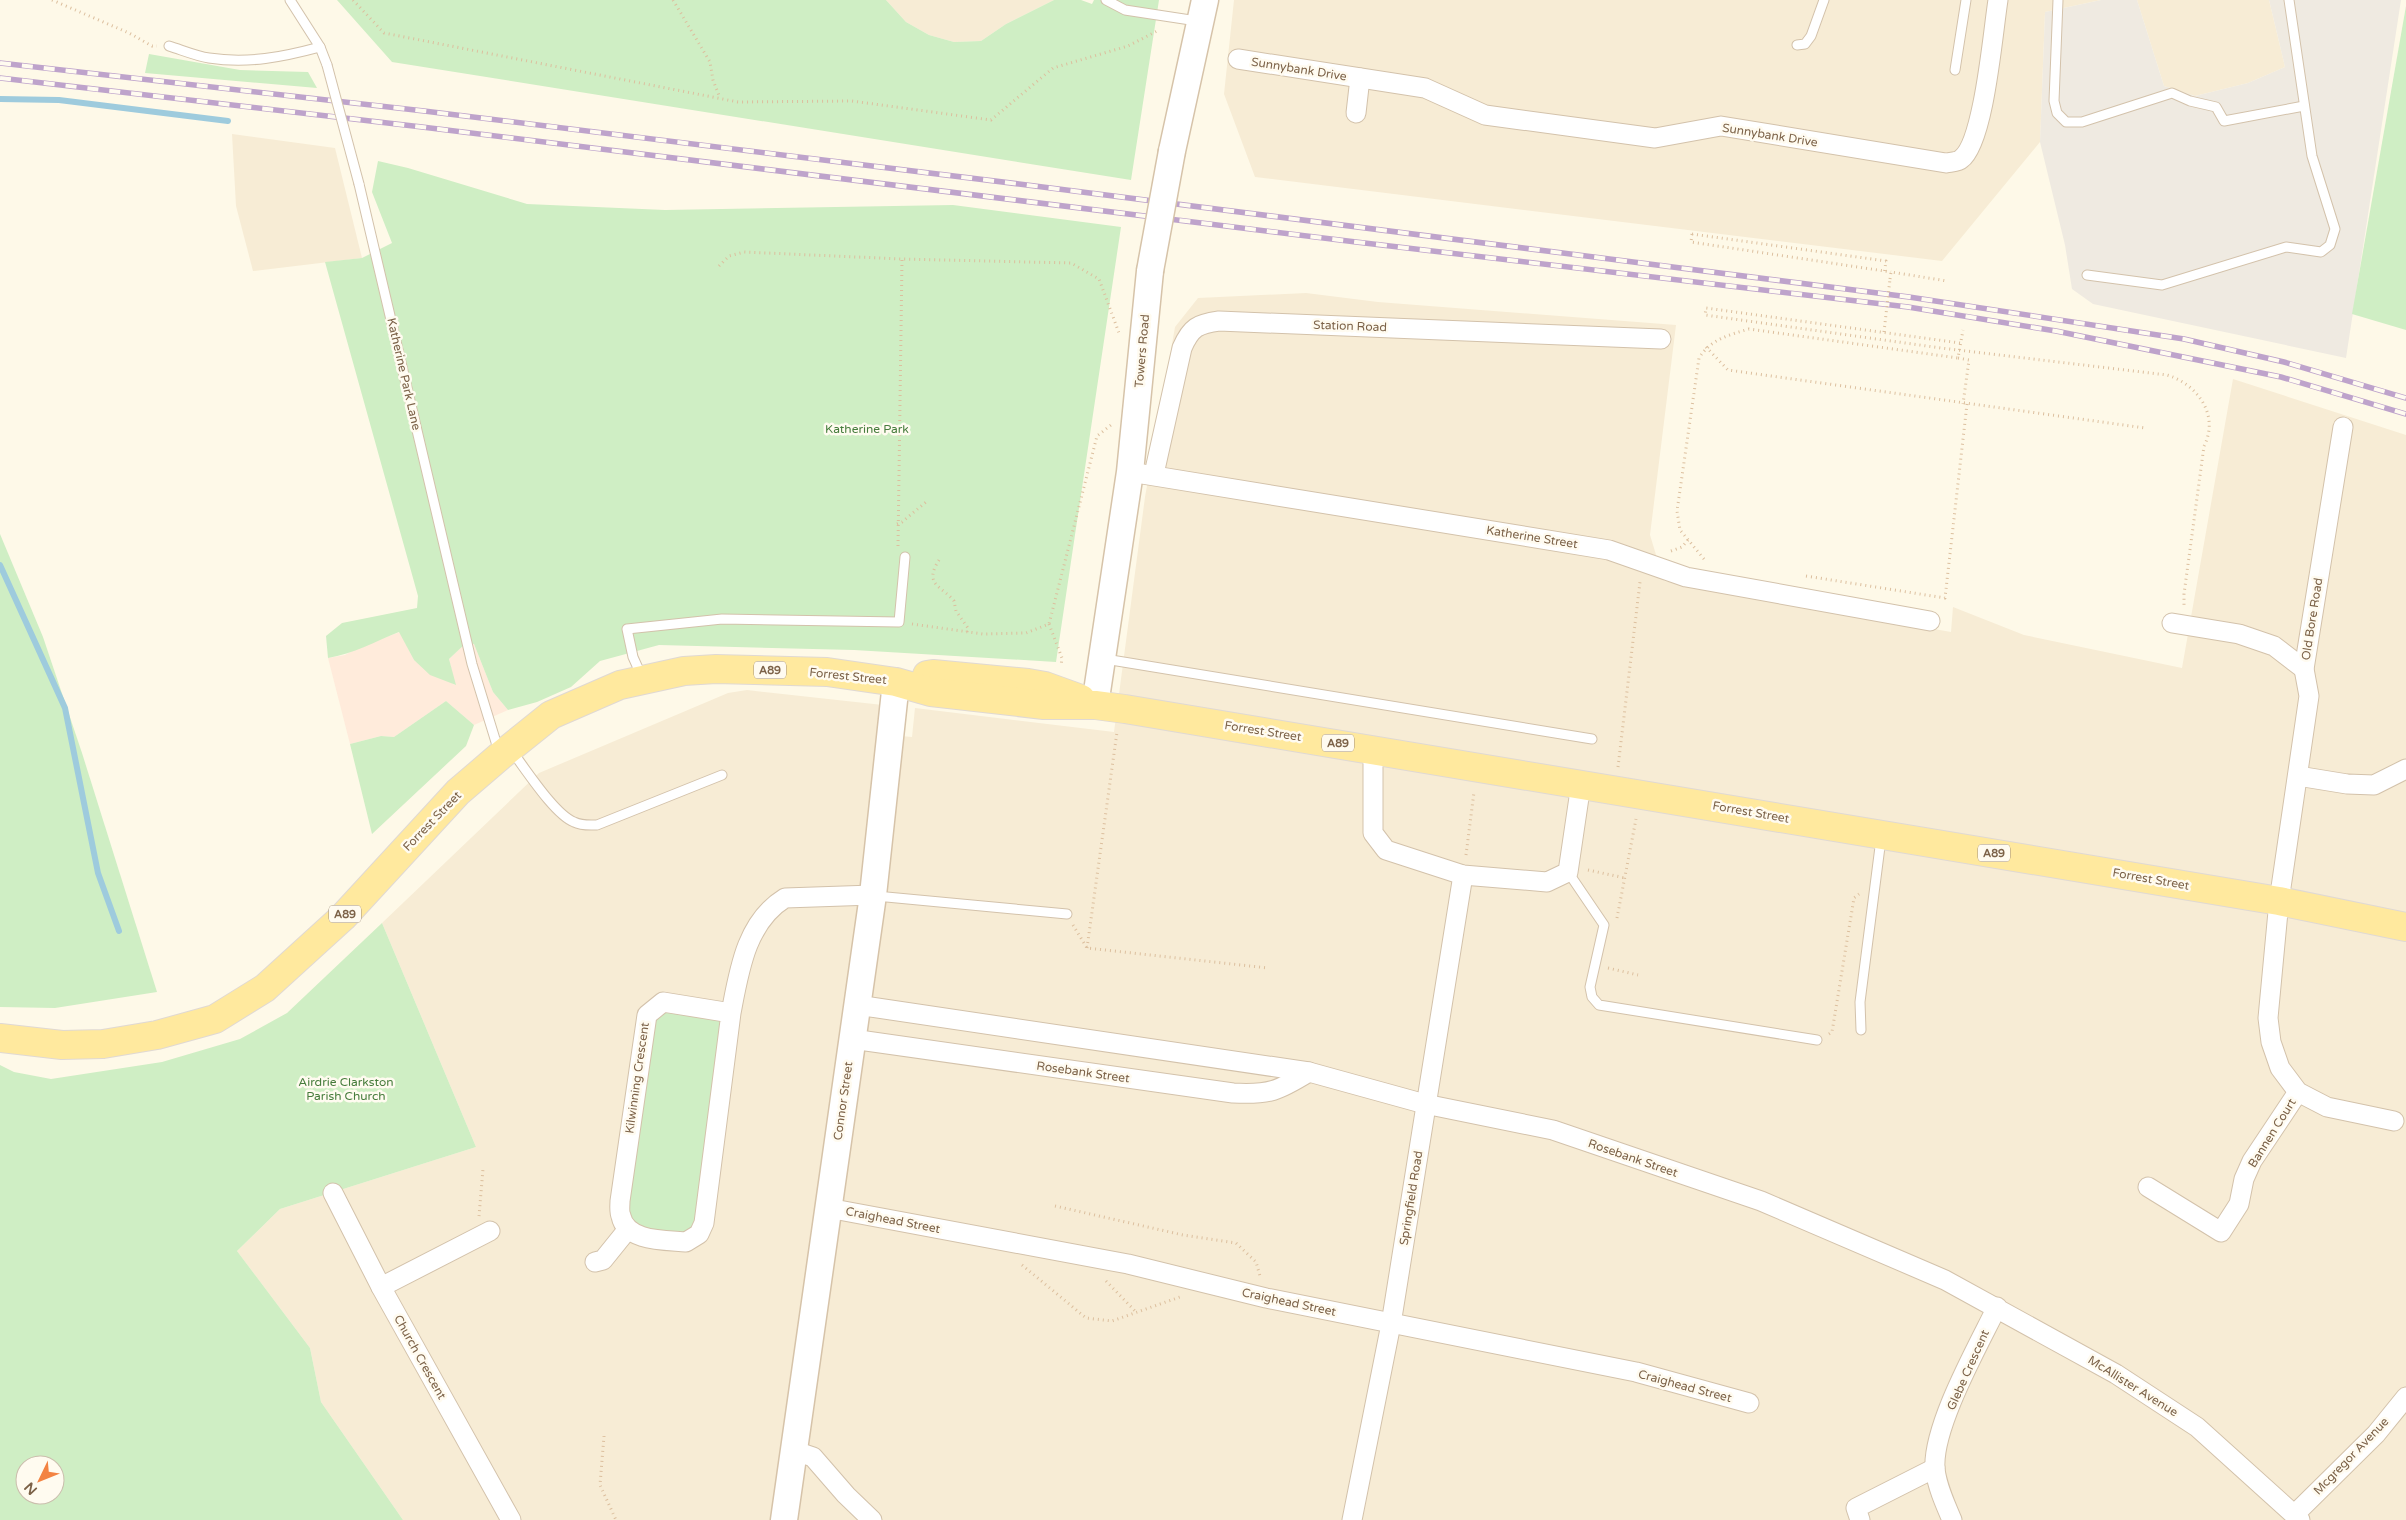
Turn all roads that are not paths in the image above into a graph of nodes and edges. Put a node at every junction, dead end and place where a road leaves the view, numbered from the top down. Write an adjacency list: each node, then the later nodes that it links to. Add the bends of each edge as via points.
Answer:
1 (290, 0): 11 (lane, Katherine Park Lane)
2 (1106, 0): 8 (lane, via 1125,10)
3 (1824, 0): 10 (lane, via 1812,36 1805,44)
4 (1966, 0): 13 (lane)
5 (1998, 0): 14 (street, Sunnybank Drive, via 1979,125 1972,146 1961,160 1946,163 1721,126 1655,138 1486,115 1425,88)
6 (2058, 0): 15 (lane, via 2054,101 2057,113 2066,122 2082,122 2172,93 2216,107 2224,121)
7 (2289, 0): 15 (lane)
8 (1196, 13): 20 (main road, Towers Road, bridge, via 1150,271)
9 (168, 46): 11 (lane, via 208,58 240,61 279,58)
10 (1797, 46)
11 (320, 47): 31 (lane, Katherine Park Lane, bridge, via 360,184 472,664)
12 (1238, 59): 14 (street, Sunnybank Drive)
13 (1955, 70)
14 (1360, 78): 16 (street, Sunnybank Drive)
15 (2304, 106): 17 (lane, via 2312,156 2335,230 2330,245 2321,252 2286,247 2162,285)
16 (1356, 113)
17 (2087, 275)
18 (1661, 339): 20 (street, Station Road, via 1219,321 1201,323 1188,334 1182,348)
19 (2343, 427): 25 (street, Old Bore Road)
20 (1142, 473): 22 (street, Katherine Street, via 1610,550 1686,576); 24 (main road, Towers Road)
21 (905, 557): 26 (lane, via 899,622 722,619 627,629 633,657)
22 (1930, 621)
23 (2178, 624): 25 (street, via 2239,634 2274,646)
24 (1102, 658): 28 (main road, Towers Road); 29 (lane)
25 (2304, 670): 34 (street, Old Bore Road, via 2309,696)
26 (643, 680): 27 (main road, Forrest Street / A89, via 716,669 828,672); 31 (main road, Forrest Street / A89, via 620,685 551,715)
27 (896, 682): 28 (main road, Forrest Street / A89, via 933,674 1028,683 1046,686); 39 (main road, Connor Street)
28 (1095, 705): 30 (main road, Forrest Street / A89)
29 (1592, 739)
30 (1373, 749): 35 (main road, Forrest Street / A89); 38 (street, via 1373,833 1386,850)
31 (505, 752): 33 (lane, via 560,813 585,825 597,825); 46 (main road, Forrest Street / A89, via 458,792 343,917 265,988 215,1019 157,1035 103,1044 62,1045)
32 (2406, 769): 34 (street, via 2374,785)
33 (722, 775)
34 (2298, 776): 40 (street, Old Bore Road)
35 (1581, 784): 36 (main road, Forrest Street / A89); 37 (street)
36 (1882, 834): 40 (main road, Forrest Street / A89); 45 (lane, via 1860,1002)
37 (1568, 872): 38 (street, via 1548,882); 48 (lane, via 1604,925 1590,987 1592,997 1599,1005)
38 (1463, 876): 51 (street, Springfield Road)
39 (873, 896): 41 (lane); 43 (main road, Connor Street); 44 (street, via 785,898 773,905 754,933 739,967)
40 (2279, 901): 42 (main road, Forrest Street / A89); 50 (street, Bannen Court, via 2268,1018 2271,1042 2280,1068)
41 (1067, 914)
42 (2406, 926)
43 (857, 1005): 47 (main road, Connor Street); 49 (street, Rosebank Street)
44 (731, 1013): 56 (street, via 704,1223 699,1234 686,1242 641,1236); 56 (street, Kilwinning Crescent, via 663,1002 647,1015 620,1200 621,1218)
45 (1861, 1030)
46 (0, 1038)
47 (852, 1039): 49 (street, Rosebank Street, via 1233,1093 1274,1092); 55 (main road, Connor Street)
48 (1817, 1040)
49 (1309, 1072): 51 (street, Rosebank Street)
50 (2298, 1092): 52 (street, Bannen Court, via 2327,1107); 53 (street, Bannen Court, via 2252,1161 2239,1204 2221,1232)
51 (1425, 1104): 59 (street, Rosebank Street, via 1562,1134 1762,1201); 62 (street, Springfield Road)
52 (2394, 1121)
53 (2148, 1187)
54 (333, 1192): 60 (street, Church Crescent)
55 (828, 1208): 62 (street, Craighead Street, via 1128,1264 1211,1286); 65 (main road, Connor Street)
56 (628, 1229): 58 (street, via 603,1260)
57 (483, 1234): 60 (street)
58 (594, 1262)
59 (1946, 1280): 61 (street, McAllister Avenue)
60 (381, 1287): 68 (street, Church Crescent)
61 (1997, 1307): 66 (street, Glebe Crescent, via 1951,1401); 67 (street, McAllister Avenue, via 2116,1374 2198,1427)
62 (1391, 1324): 64 (street, Craighead Street, via 1636,1372); 71 (street, Springfield Road)
63 (2406, 1397): 67 (street, Mcgregor Avenue)
64 (1748, 1403)
65 (794, 1451): 69 (main road, Connor Street); 70 (street, via 813,1457)
66 (1935, 1468): 72 (street, via 1856,1508); 73 (street, Glebe Crescent)
67 (2298, 1517)
68 (511, 1520)
69 (784, 1520)
70 (872, 1520)
71 (1352, 1520)
72 (1860, 1520)
73 (1952, 1520)

